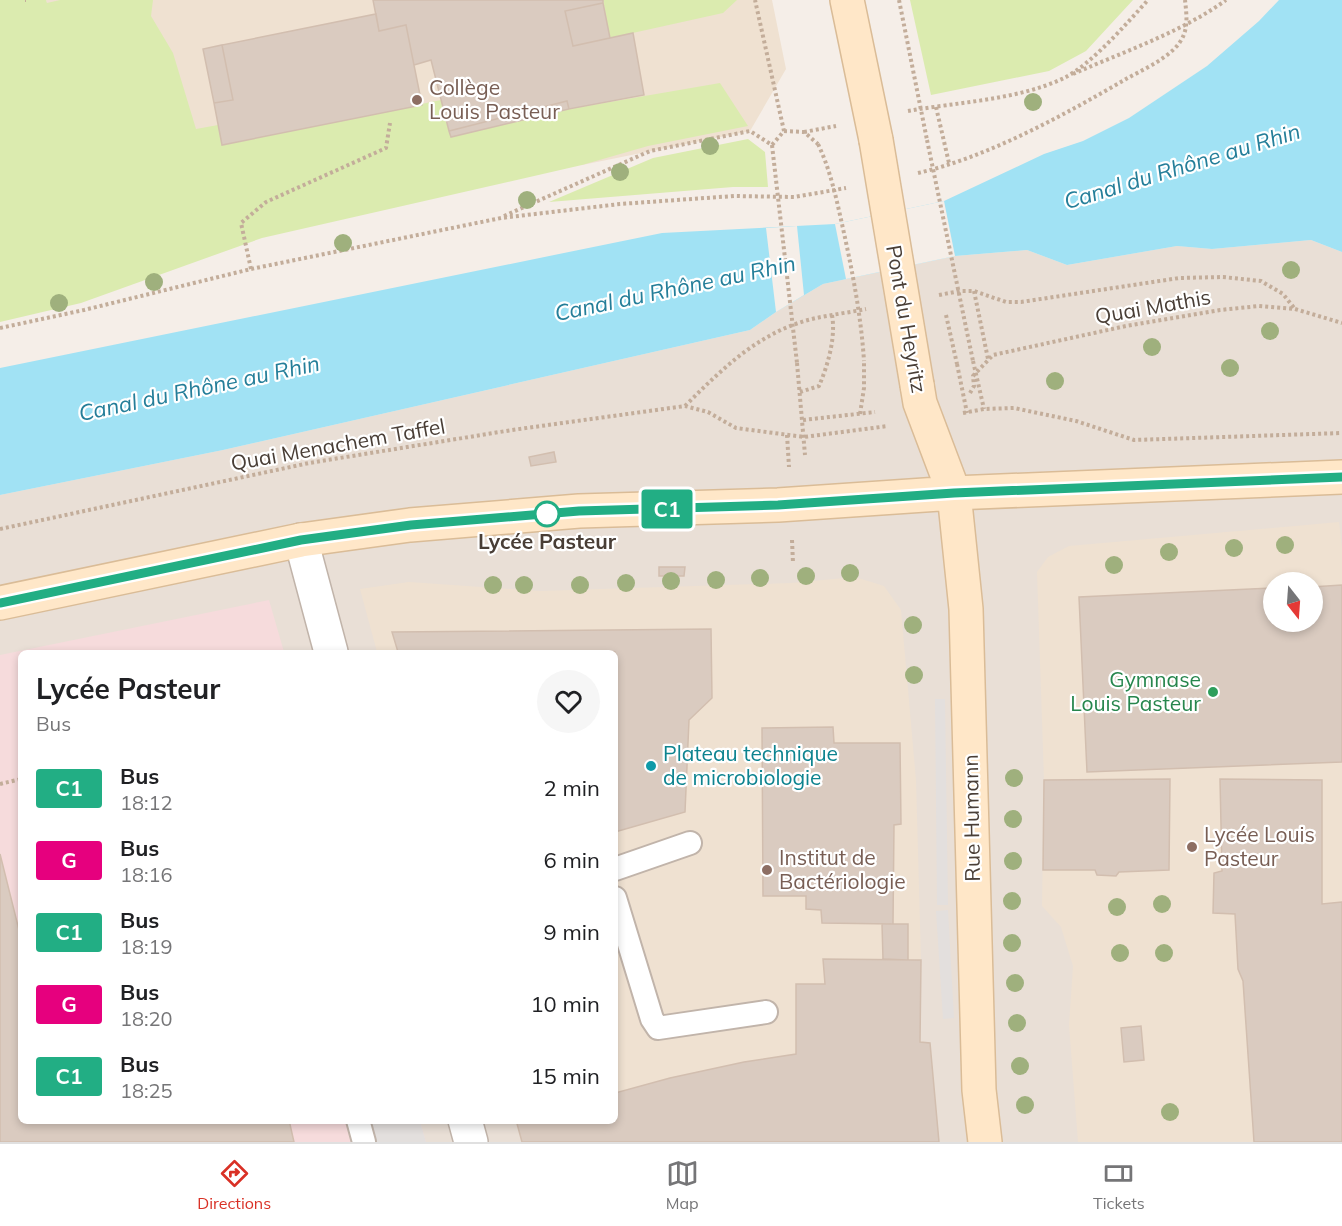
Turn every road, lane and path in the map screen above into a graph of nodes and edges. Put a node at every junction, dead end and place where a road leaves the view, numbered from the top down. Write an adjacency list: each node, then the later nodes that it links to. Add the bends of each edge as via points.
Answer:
1 (755, 0): 12 (path)
2 (847, 0): 40 (main road, Pont du Heyritz, bridge, via 876,140 920,403)
3 (898, 0): 10 (path)
4 (1148, 0): 8 (path, via 1091,58)
5 (1185, 0): 7 (path)
6 (1226, 0): 7 (path)
7 (1187, 23): 8 (path)
8 (1066, 77): 9 (path, via 1016,93)
9 (936, 107): 10 (path); 14 (path)
10 (921, 109): 25 (path, bridge)
11 (390, 123): 15 (path, via 386,148 266,202 241,223)
12 (784, 131): 13 (path); 33 (path, bridge, via 804,132 818,144 826,161 850,258 862,329 864,388)
13 (772, 145): 15 (path, via 750,131 651,151 501,218); 26 (path, bridge)
14 (949, 163)
15 (251, 269): 22 (path)
16 (975, 291): 17 (path); 19 (path, via 1006,302 1021,302 1179,278 1223,277 1261,281 1283,294); 23 (path)
17 (938, 295)
18 (873, 308): 20 (path)
19 (1295, 309): 21 (path, Quai Mathis); 23 (path, Quai Mathis, via 1259,306 1220,310 1126,326 993,355)
20 (832, 315): 26 (path, via 834,328 819,386); 28 (path, via 806,320 764,338 725,366)
21 (1342, 323)
22 (0, 328)
23 (988, 360): 25 (path, Quai Mathis)
24 (957, 364): 32 (path)
25 (976, 372): 27 (path); 29 (path)
26 (800, 392): 34 (path)
27 (970, 393)
28 (685, 406): 37 (path, via 708,412 736,428); 41 (path, Quai Menachem Taffel, via 309,463)
29 (984, 409): 30 (path); 36 (path, via 1014,408 1044,414 1134,440)
30 (975, 411)
31 (876, 412): 33 (path)
32 (967, 412)
33 (860, 414): 34 (path)
34 (803, 420): 37 (path)
35 (862, 431): 37 (path)
36 (1342, 433)
37 (804, 437): 38 (path)
38 (805, 455)
39 (1342, 477): 40 (main road)
40 (954, 493): 42 (main road, via 778,505 579,511 411,525); 55 (main road, Rue Humann, via 967,624 979,1090)
41 (0, 529)
42 (301, 540): 43 (main road); 44 (street)
43 (0, 603)
44 (330, 650)
45 (18, 780): 46 (path)
46 (0, 784)
47 (690, 843): 48 (lane)
48 (618, 868)
49 (618, 908): 50 (lane, via 658,1028)
50 (766, 1012)
51 (359, 1124): 53 (lane)
52 (466, 1124): 54 (street)
53 (364, 1142)
54 (471, 1142)
55 (985, 1142)

